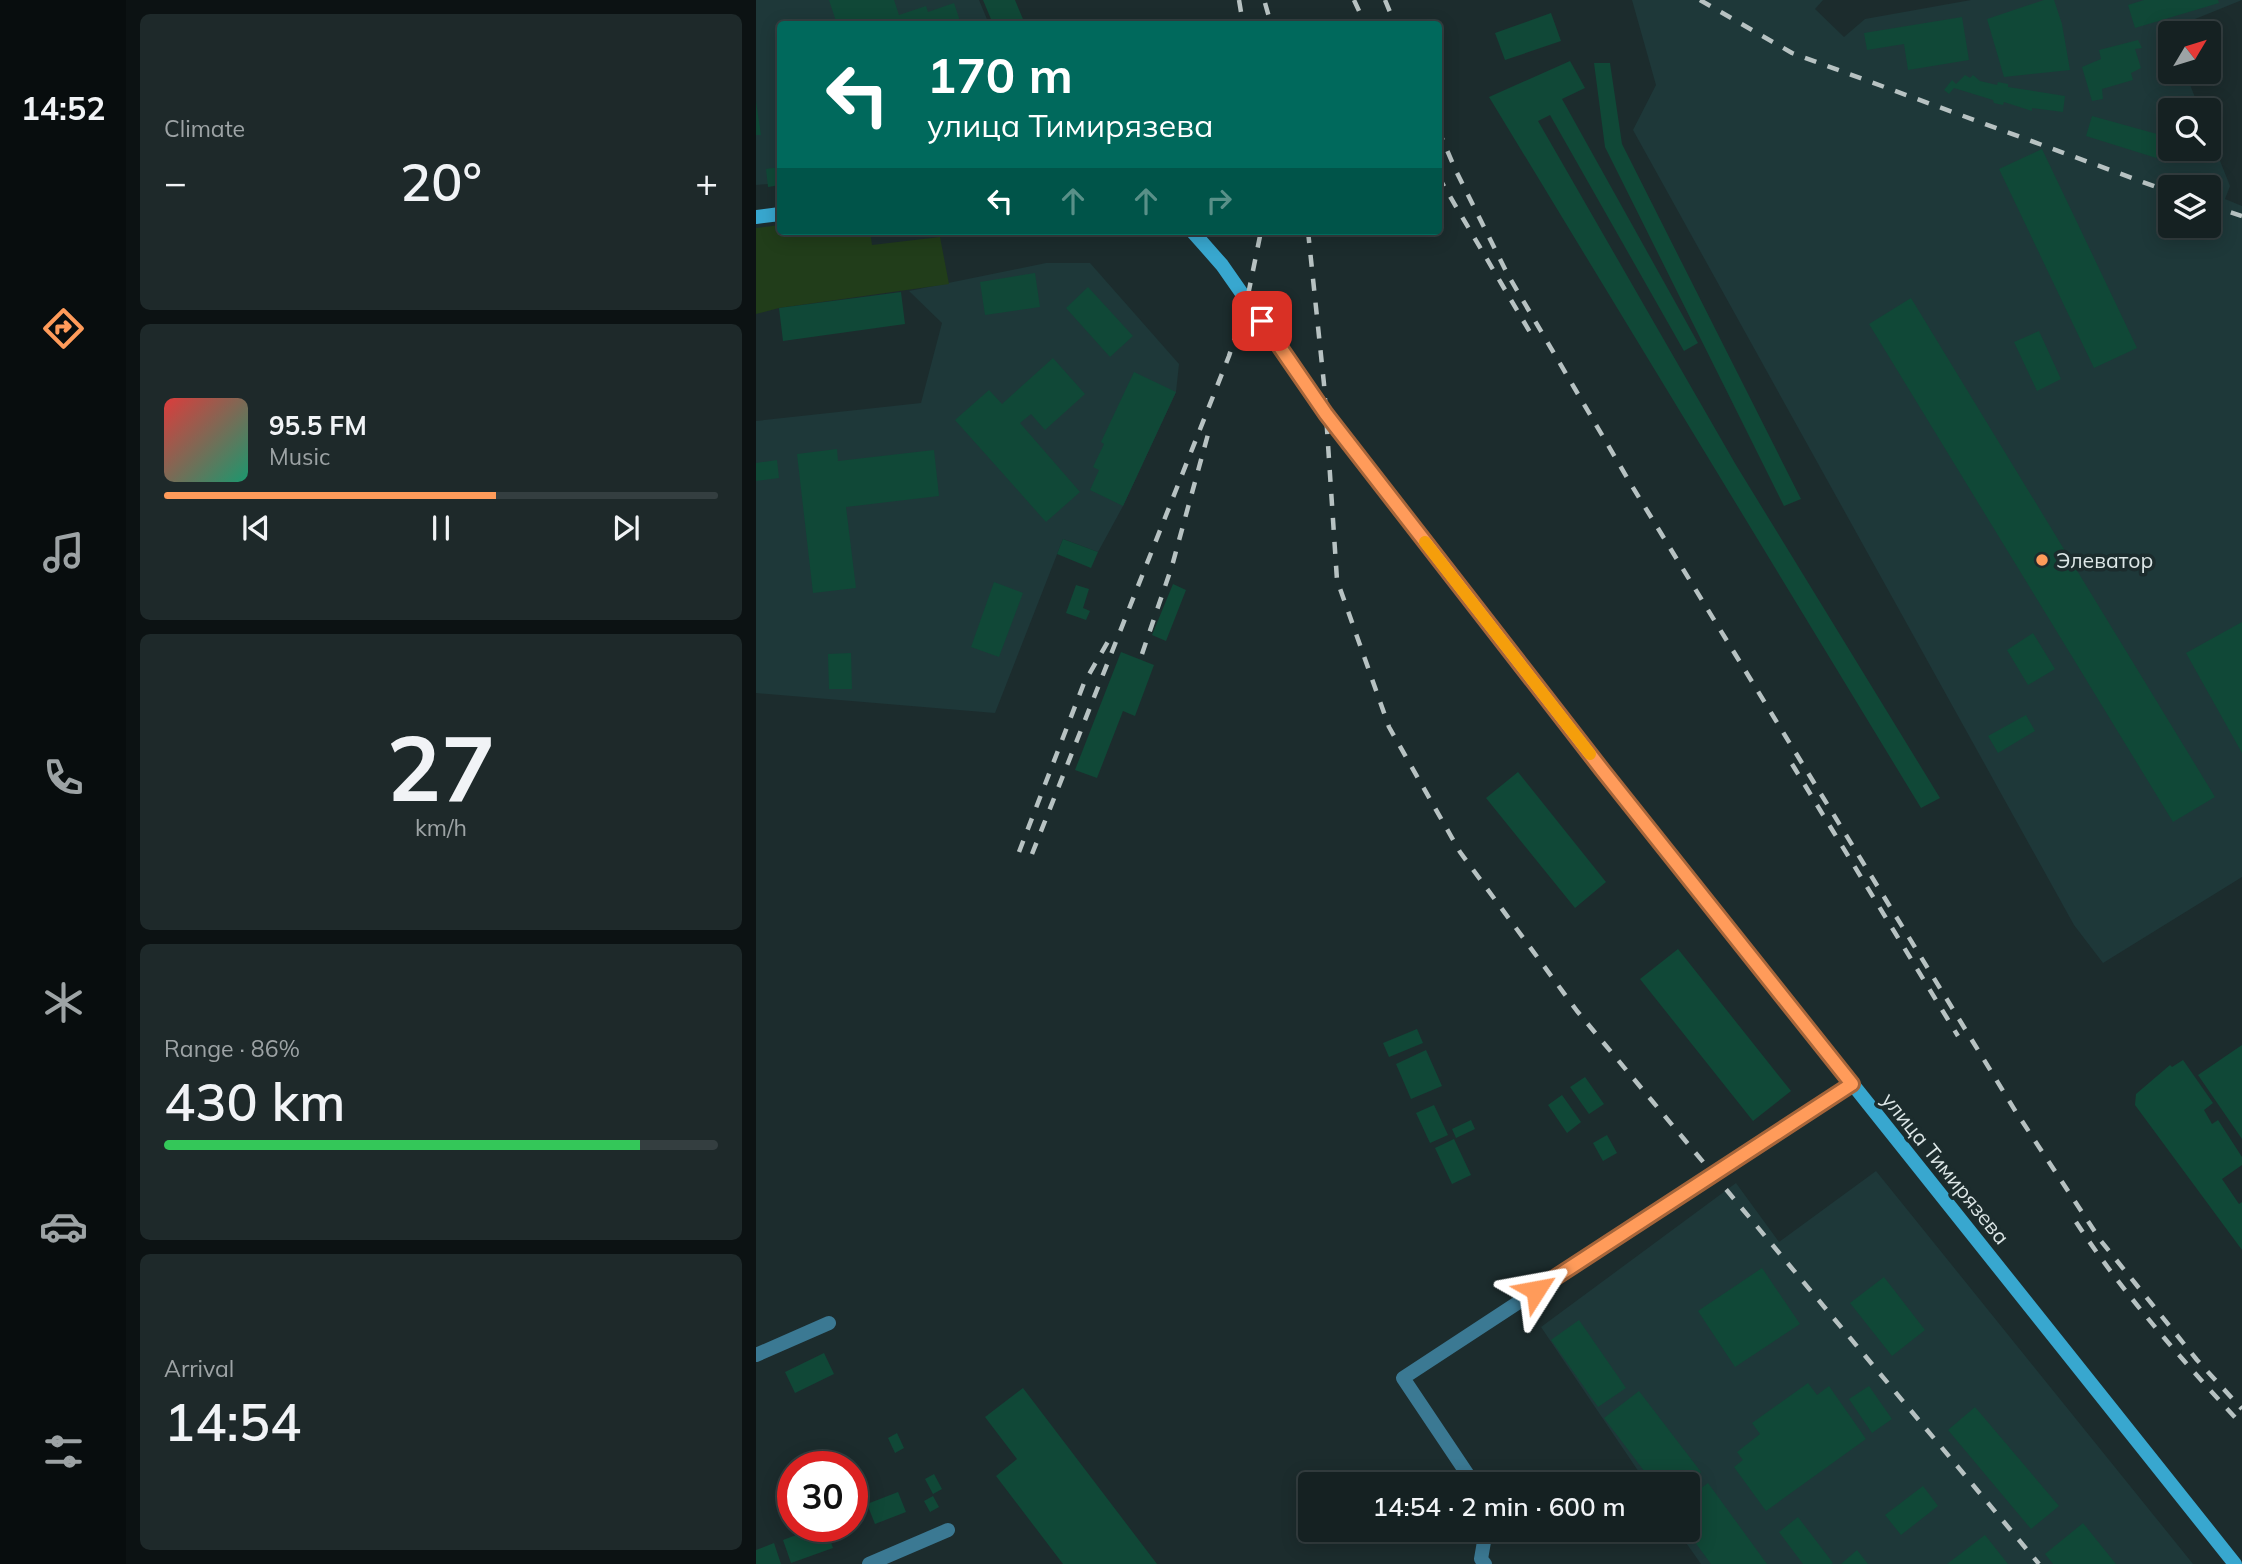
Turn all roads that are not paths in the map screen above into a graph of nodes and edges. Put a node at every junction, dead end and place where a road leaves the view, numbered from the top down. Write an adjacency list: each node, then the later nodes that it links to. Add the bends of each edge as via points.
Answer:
1 (777, 214): 2 (main road)
2 (756, 217)
3 (1196, 235): 4 (main road, улица Тимирязева, via 1222,265 1343,436)
4 (1852, 1084): 7 (street, via 1403,1378); 12 (main road, улица Тимирязева)
5 (829, 1323): 6 (street)
6 (756, 1355)
7 (1466, 1472)
8 (948, 1530): 10 (street)
9 (1484, 1542): 11 (street, via 1481,1559)
10 (869, 1564)
11 (1485, 1564)
12 (2235, 1564)

